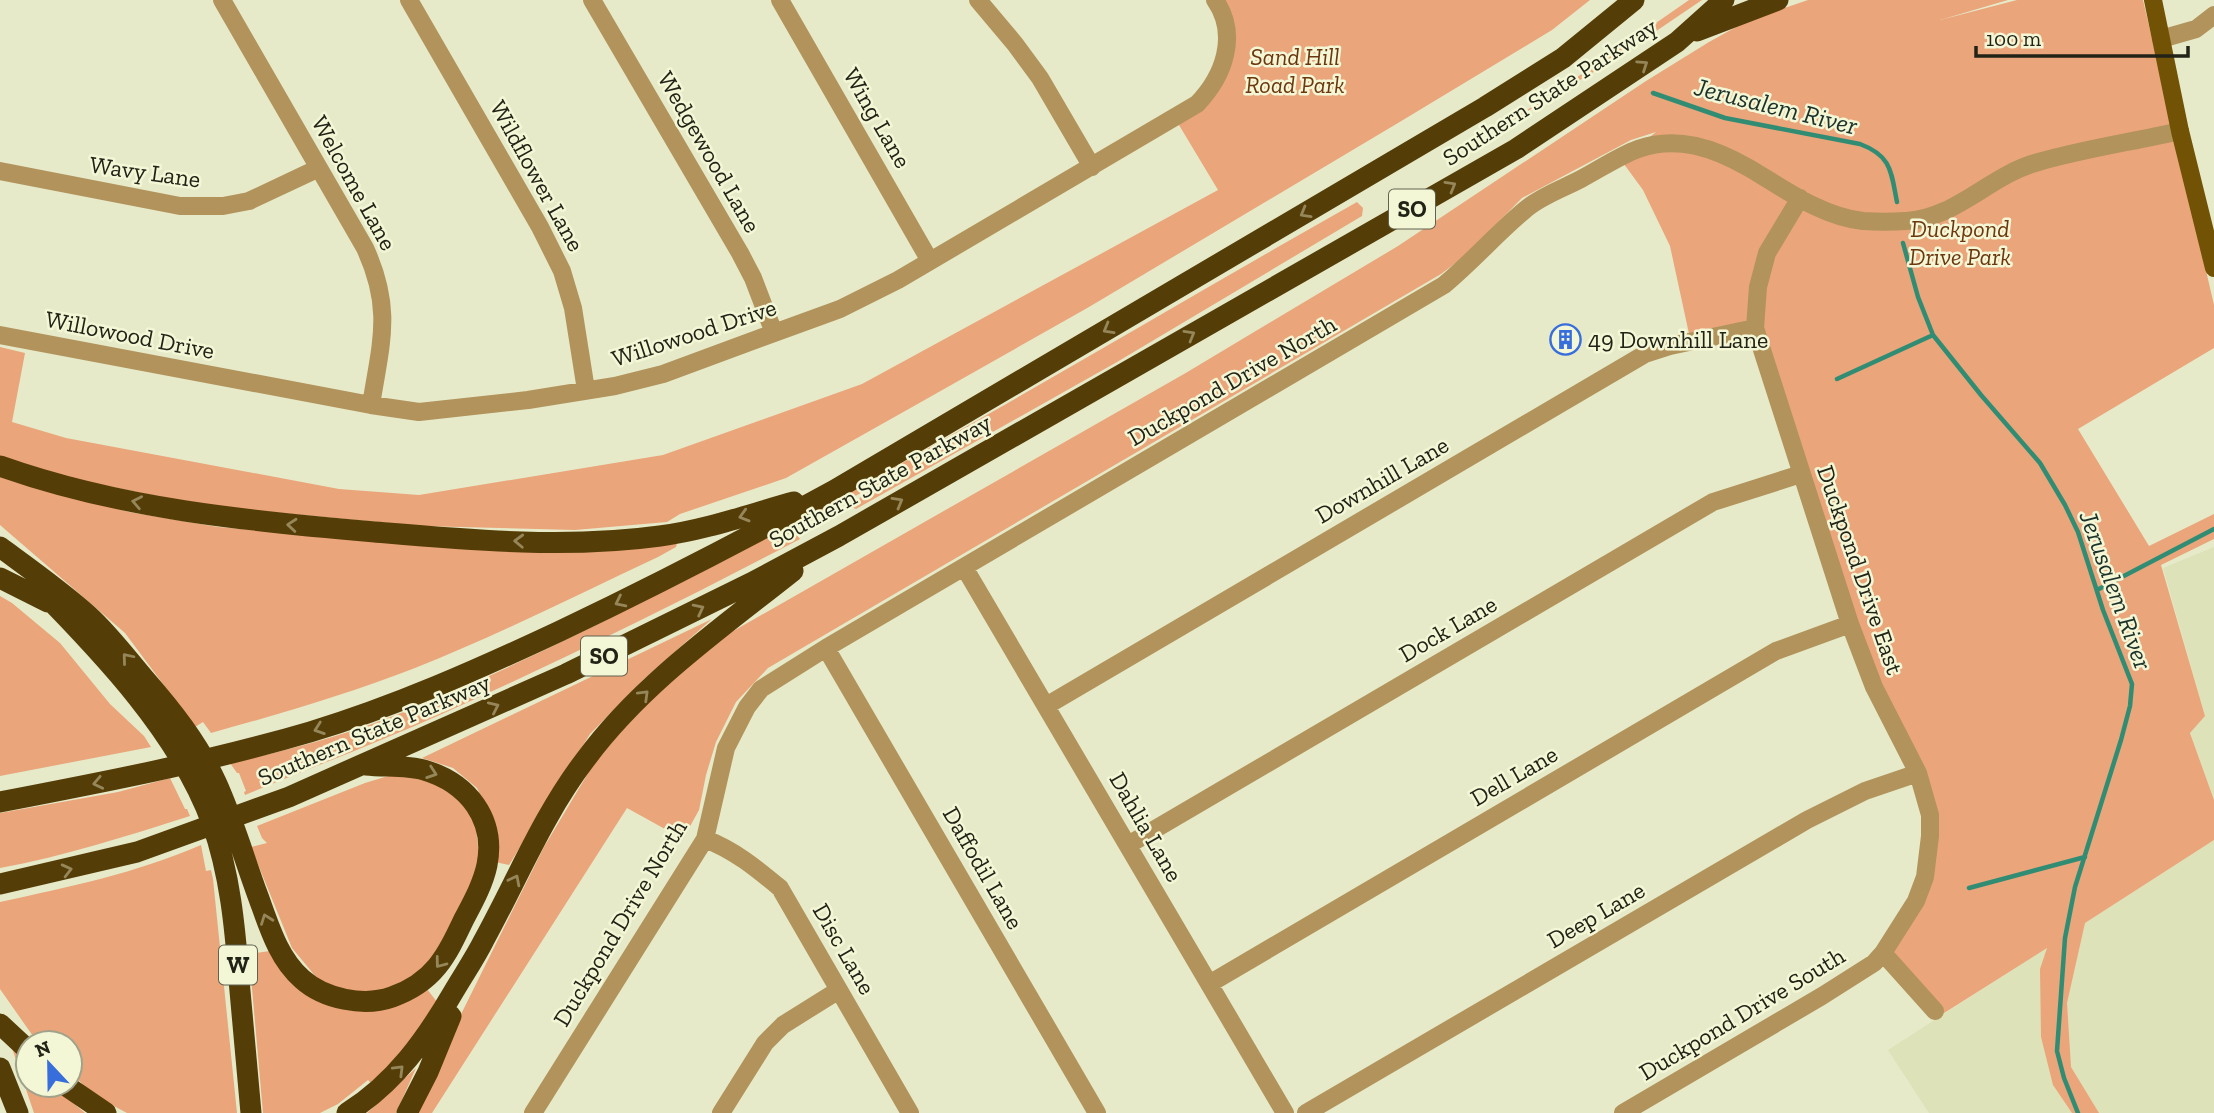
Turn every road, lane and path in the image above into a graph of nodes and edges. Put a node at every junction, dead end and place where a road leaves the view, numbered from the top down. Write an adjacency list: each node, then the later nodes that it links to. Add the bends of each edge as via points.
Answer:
1 (222, 0): 18 (street, Welcome Lane)
2 (409, 0): 26 (street, Wildflower Lane, via 562,271)
3 (593, 0): 24 (street, Wedgewood Lane, via 740,253)
4 (780, 0): 21 (street, Wing Lane)
5 (978, 0): 17 (street, via 1040,78)
6 (1215, 0): 17 (street, Willowood Drive, via 1225,21 1227,47 1223,67 1210,90 1197,104)
7 (1618, 0): 15 (highway)
8 (1634, 0): 15 (highway, Southern State Parkway / SO)
9 (1724, 0): 13 (highway, Southern State Parkway / SO)
10 (1778, 0): 13 (highway)
11 (2153, 0): 14 (main road)
12 (2214, 15): 14 (street, via 2196,29)
13 (1685, 36): 31 (highway, Southern State Parkway / SO, one-way to 13, via 1516,149)
14 (2161, 38): 16 (main road)
15 (1563, 58): 30 (highway, Southern State Parkway / SO, one-way to 30)
16 (2180, 131): 20 (street, Duckpond Drive North, via 2033,163 1954,206 1909,221 1862,221 1835,215); 22 (main road)
17 (1092, 167): 21 (street, Willowood Drive)
18 (319, 169): 19 (street, Wavy Lane, via 249,201 223,206 180,206); 27 (street, Welcome Lane, via 365,248 379,284 383,330)
19 (0, 171)
20 (1800, 198): 23 (street, Duckpond Drive East, via 1767,253 1758,287); 33 (street, Duckpond Drive North, via 1725,154 1700,145 1659,144 1637,149 1528,206 1444,285)
21 (930, 261): 24 (street, Willowood Drive, via 840,309)
22 (2214, 268)
23 (1755, 328): 29 (street, Duckpond Drive East); 38 (street, Downhill Lane, via 1645,354)
24 (775, 333): 26 (street, Willowood Drive, via 663,374)
25 (0, 335): 27 (street, Willowood Drive)
26 (586, 390): 27 (street, Willowood Drive, via 419,412)
27 (371, 405)
28 (0, 466): 30 (highway, one-way to 28, via 662,536 549,543 195,514 75,489)
29 (1801, 474): 36 (street, Duckpond Drive East); 44 (street, Dock Lane, via 1713,502)
30 (833, 491): 42 (highway, Southern State Parkway / SO, one-way to 42, via 597,613 384,706 310,732 161,770)
31 (839, 536): 40 (highway, Southern State Parkway / SO, one-way to 31, via 647,635); 47 (highway, one-way to 31, via 559,798 611,728 673,667)
32 (0, 548): 35 (highway); 39 (highway, one-way to 32, via 90,616)
33 (964, 566): 37 (street, Duckpond Drive North); 38 (street, Dahlia Lane)
34 (0, 578): 35 (highway)
35 (56, 606): 39 (highway)
36 (1850, 624): 41 (street, Duckpond Drive East, via 1874,687); 49 (street, Dell Lane, via 1776,651)
37 (826, 648): 43 (street, Duckpond Drive North, via 761,689 747,708 726,748); 64 (street, Daffodil Lane)
38 (1046, 706): 44 (street, Dahlia Lane)
39 (162, 714): 45 (highway, via 198,748 215,779 230,812)
40 (364, 765): 45 (highway, one-way to 45, via 422,769 447,779 467,793 482,815 489,839 487,867 447,954 430,976 381,1001 352,1001 327,994 303,980 284,959); 46 (highway, Southern State Parkway / SO, one-way to 40, via 137,852)
41 (1918, 774): 48 (street, Duckpond Drive East, via 1930,815 1925,877 1916,901); 66 (street, Deep Lane, via 1865,791 1807,820)
42 (0, 802)
43 (705, 839): 50 (street, Disc Lane, via 726,847 780,888); 61 (street, Duckpond Drive North)
44 (1128, 845): 49 (street, Dahlia Lane)
45 (235, 864): 58 (highway, W, via 231,898)
46 (0, 884)
47 (484, 941): 59 (highway, one-way to 47, via 408,1061); 60 (highway)
48 (1883, 953): 51 (street); 67 (street, Duckpond Drive South, via 1822,996)
49 (1209, 984): 65 (street, Dahlia Lane)
50 (839, 989): 62 (street, via 765,1042); 63 (street, Disc Lane)
51 (1935, 1011)
52 (0, 1024): 53 (highway)
53 (14, 1037)
54 (0, 1068): 56 (highway)
55 (84, 1098): 57 (highway)
56 (18, 1113)
57 (106, 1113)
58 (251, 1113)
59 (347, 1113)
60 (407, 1113)
61 (533, 1113)
62 (721, 1113)
63 (910, 1113)
64 (1097, 1113)
65 (1285, 1113)
66 (1306, 1113)
67 (1623, 1113)

